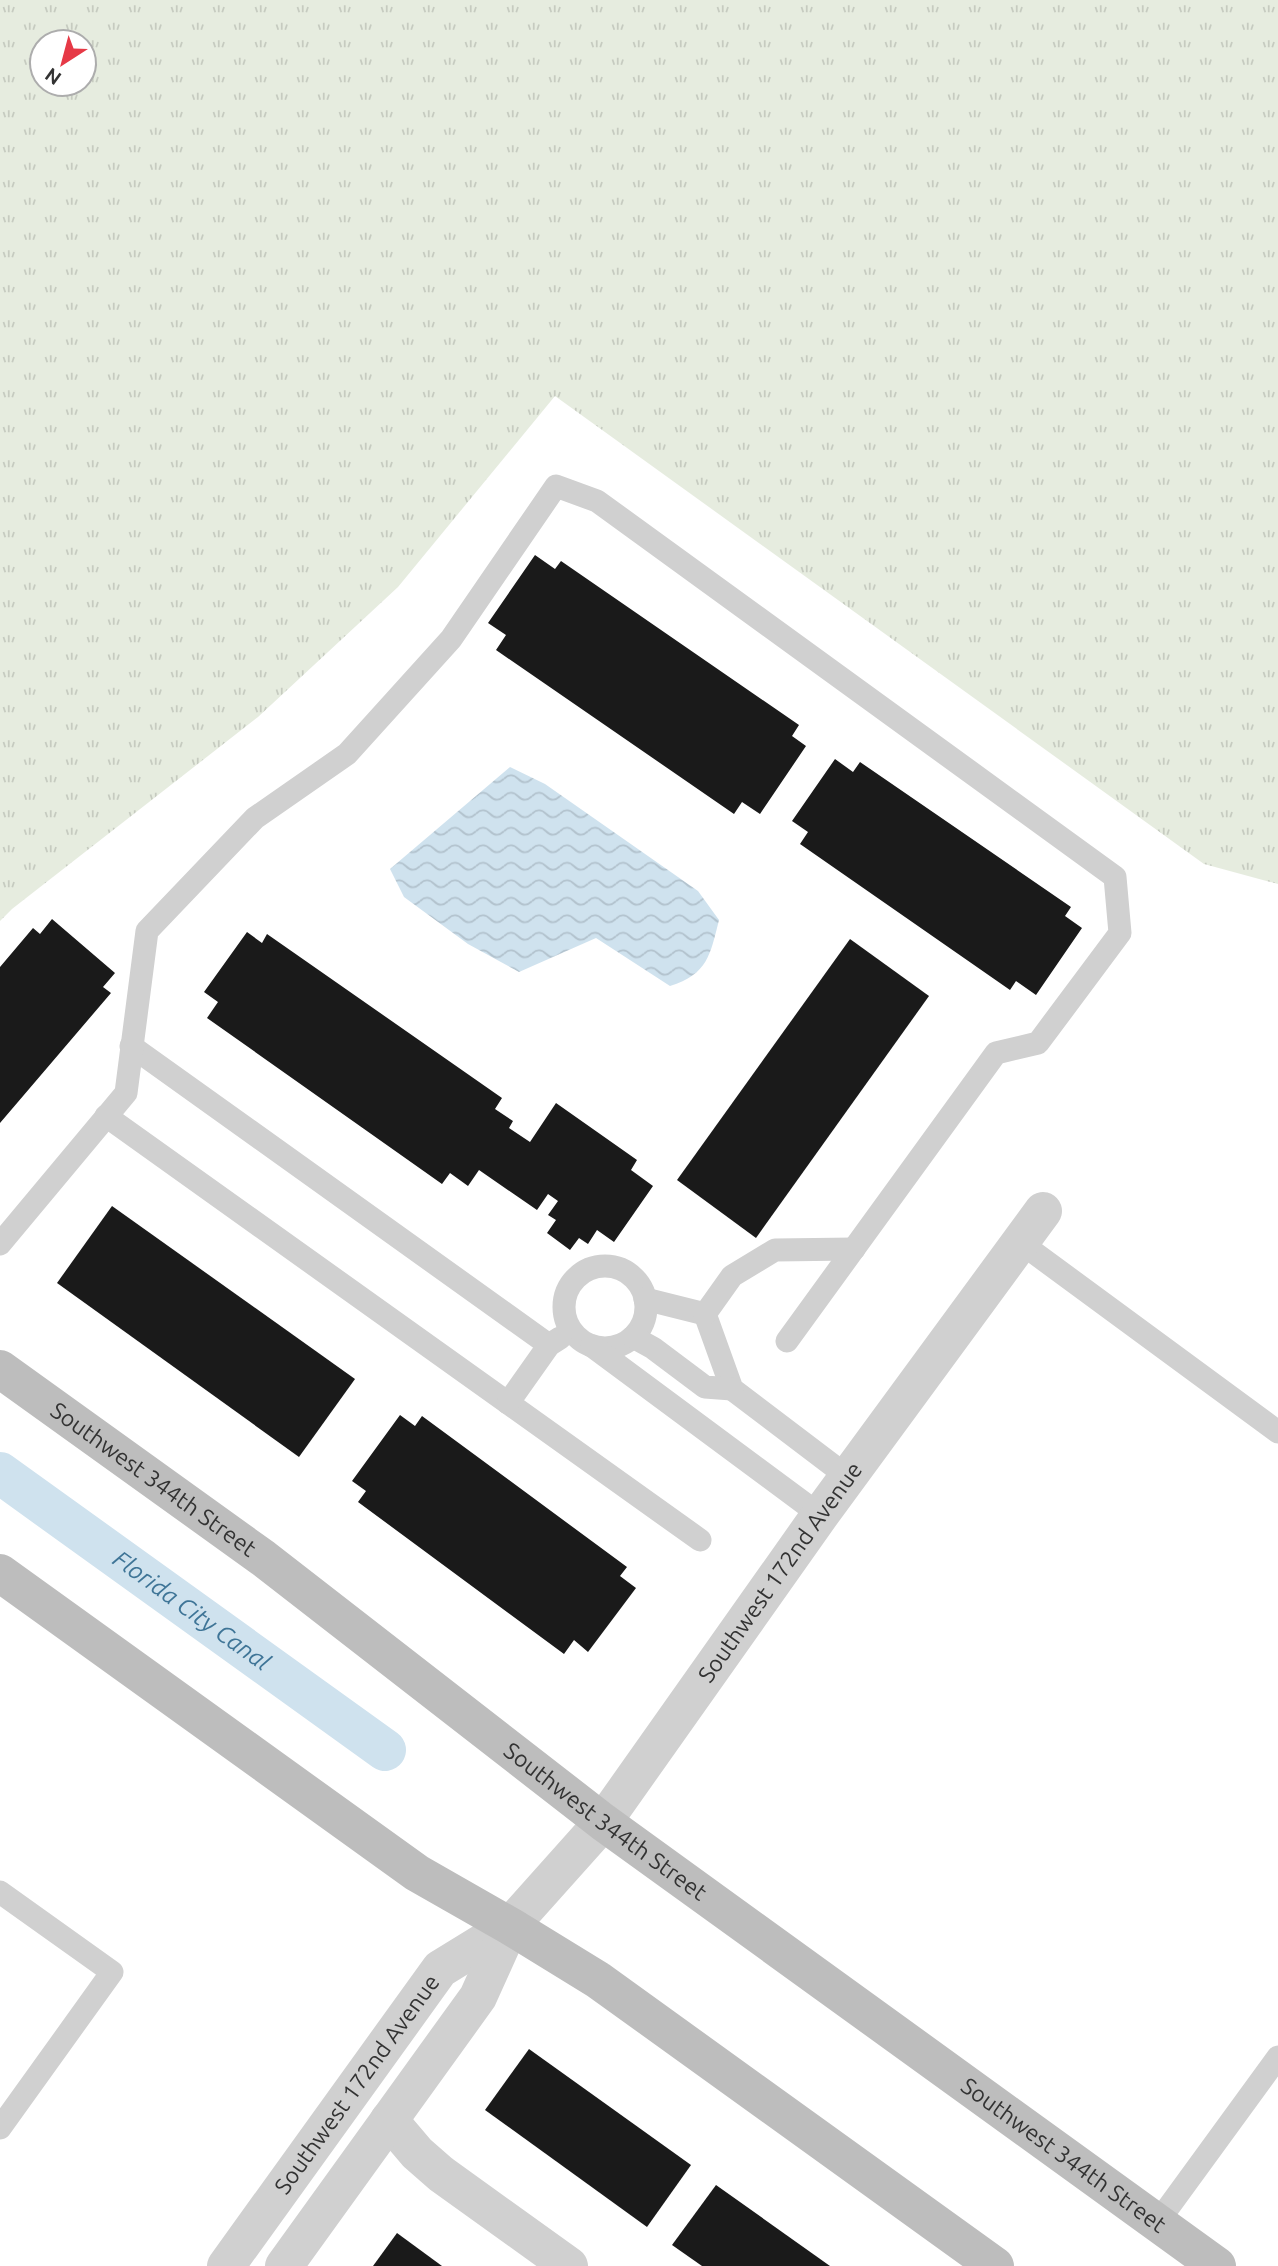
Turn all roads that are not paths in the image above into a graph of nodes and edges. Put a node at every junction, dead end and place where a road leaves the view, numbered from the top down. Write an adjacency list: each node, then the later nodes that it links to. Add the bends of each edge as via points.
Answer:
1 (131, 1046): 2 (lane, via 126,1093); 6 (lane, via 146,931 255,818 347,754 451,639 556,486 597,501 1115,877 1120,933 1038,1044 996,1053); 12 (lane)
2 (106, 1116): 5 (lane); 17 (lane)
3 (1043, 1211): 4 (street, Southwest 172nd Avenue)
4 (1021, 1243): 19 (lane); 20 (street, Southwest 172nd Avenue)
5 (0, 1244)
6 (854, 1249): 8 (lane, via 775,1250 732,1276); 11 (lane)
7 (645, 1298): 8 (lane); 9 (lane, via 640,1286 620,1269 594,1267 572,1282 566,1294 563,1306); 10 (lane, via 644,1320)
8 (705, 1314): 16 (lane)
9 (571, 1331): 12 (lane); 13 (lane)
10 (633, 1337): 13 (lane, via 614,1348); 15 (lane)
11 (787, 1341)
12 (549, 1345): 17 (lane)
13 (592, 1346): 18 (lane)
14 (0, 1369): 24 (main road, Southwest 344th Street, via 263,1558)
15 (701, 1383): 16 (lane); 18 (lane)
16 (732, 1389): 20 (lane)
17 (508, 1403): 22 (lane)
18 (680, 1412): 21 (lane)
19 (1278, 1432)
20 (848, 1477): 21 (street, Southwest 172nd Avenue)
21 (820, 1515): 24 (street, Southwest 172nd Avenue)
22 (700, 1540)
23 (0, 1573): 26 (main road, via 417,1873)
24 (603, 1822): 26 (street, Southwest 172nd Avenue); 30 (main road, Southwest 344th Street)
25 (0, 1892): 29 (lane, via 112,1972)
26 (510, 1926): 28 (street, Southwest 172nd Avenue, via 478,1997); 31 (street, Southwest 172nd Avenue, via 440,1969); 34 (main road, via 598,1980)
27 (1278, 2057): 30 (lane)
28 (389, 2120): 32 (street, Southwest 172nd Avenue); 33 (street, via 441,2174)
29 (0, 2128)
30 (1157, 2223): 35 (main road, Southwest 344th Street)
31 (226, 2266)
32 (284, 2266)
33 (569, 2266)
34 (995, 2266)
35 (1217, 2266)

